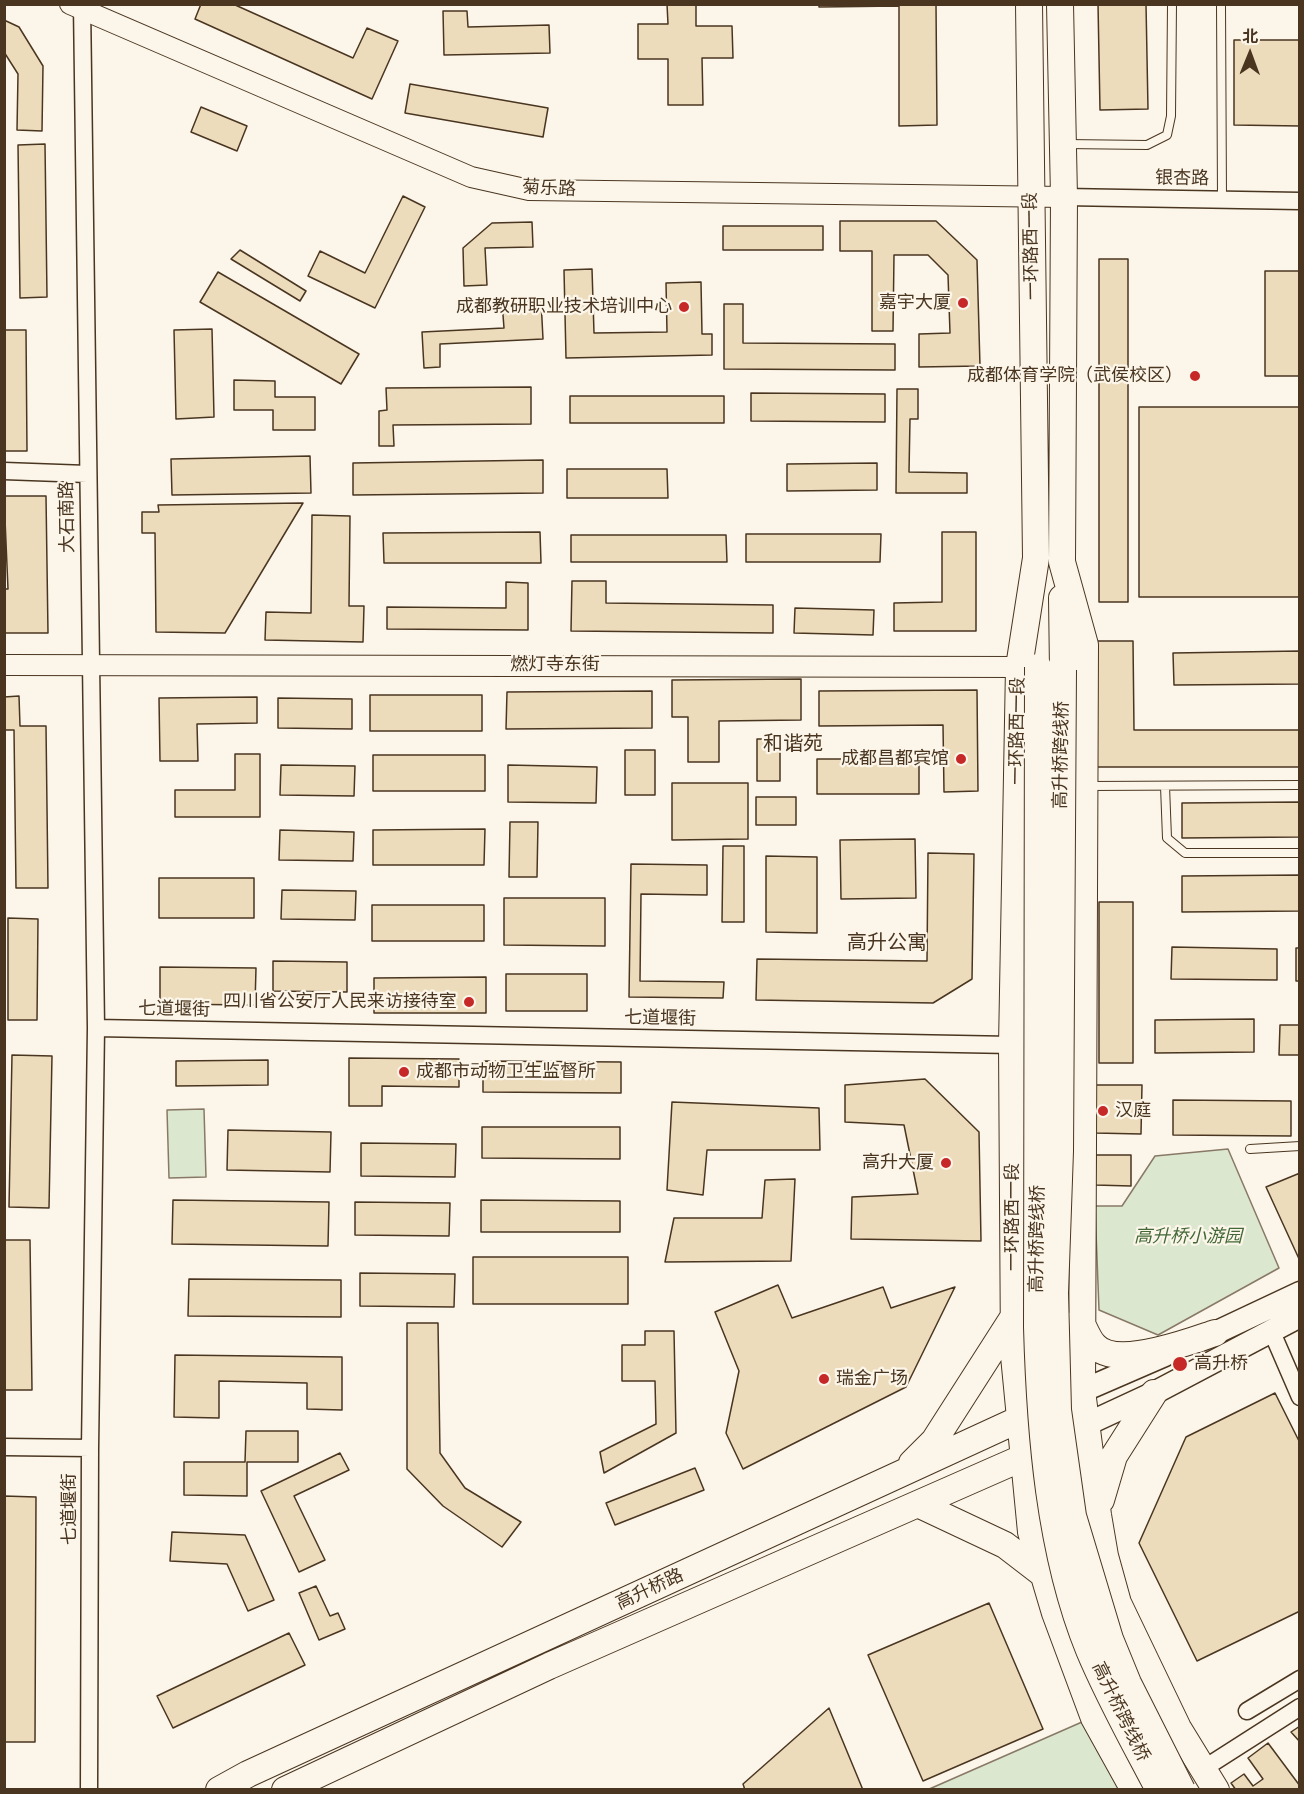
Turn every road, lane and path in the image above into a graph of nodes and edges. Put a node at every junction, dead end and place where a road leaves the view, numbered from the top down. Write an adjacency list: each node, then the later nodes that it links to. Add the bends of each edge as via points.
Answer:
1 (1029, 4): 7 (main road, 一环路西一段)
2 (1060, 4): 6 (main road, 一环路西一段)
3 (1172, 4): 6 (lane, via 1171,116 1167,135 1147,145)
4 (1221, 4): 9 (lane)
5 (78, 6): 7 (street, 菊乐路, via 471,177 529,190); 12 (street, 大石南路)
6 (1063, 144): 8 (main road, 一环路西一段)
7 (1032, 197): 8 (street, 菊乐路); 16 (main road, 一环路西一段, via 1036,558)
8 (1064, 197): 9 (street, 银杏路); 13 (main road, 一环路西一段)
9 (1222, 199): 10 (street, 银杏路)
10 (1299, 201)
11 (4, 471): 12 (street)
12 (87, 474): 14 (street, 大石南路)
13 (1062, 562): 18 (main road, 一环路西一段, via 1085,645); 52 (main road, 高升桥跨线桥, bridge, via 1060,1151 1054,1293 1058,1410 1073,1516 1110,1639)
14 (91, 664): 15 (street, 燃灯寺东街); 16 (street, 燃灯寺东街); 21 (street, 大石南路)
15 (4, 665)
16 (1028, 667): 22 (main road, 一环路西一段); 51 (main road, 高升桥跨线桥, bridge, via 1039,1418 1054,1521 1075,1610 1106,1688)
17 (1299, 785): 19 (lane)
18 (1084, 786): 19 (lane); 28 (main road, 一环路西一段)
19 (1165, 786): 20 (lane, via 1167,838 1185,853)
20 (1299, 853)
21 (96, 1028): 22 (street, 七道堰街); 37 (street, 七道堰街)
22 (1012, 1045): 26 (main road, 一环路西一段)
23 (1299, 1146): 24 (lane)
24 (1250, 1149)
25 (1299, 1293): 30 (main road)
26 (1014, 1316): 34 (main road, 一环路西一段); 39 (main road, via 934,1441)
27 (1299, 1316): 29 (main road)
28 (1080, 1320): 30 (main road, via 1094,1345 1107,1353 1128,1355 1162,1350); 31 (main road, 一环路西一段)
29 (1271, 1330): 32 (main road); 33 (street)
30 (1215, 1333): 31 (main road)
31 (1082, 1391): 34 (main road, 高升桥路); 35 (main road, 一环路西一段)
32 (1154, 1393): 35 (main road); 41 (main road, via 1114,1456)
33 (1299, 1397)
34 (1021, 1418): 38 (main road, 一环路西一段); 39 (main road, 高升桥路)
35 (1085, 1425): 38 (main road, 高升桥路); 41 (main road, 一环路西一段)
36 (4, 1447): 37 (street)
37 (90, 1448): 48 (street, 七道堰街)
38 (1023, 1459): 40 (main road, 高升桥路); 42 (main road, 一环路西一段, via 1031,1532)
39 (900, 1475): 49 (main road, 高升桥路)
40 (920, 1505): 42 (main road, via 1005,1545); 47 (main road, 高升桥路, via 549,1666)
41 (1098, 1515): 46 (main road, 一环路西一段, via 1118,1603 1178,1728)
42 (1044, 1575): 50 (main road, 一环路西一段, via 1094,1718)
43 (1299, 1679): 45 (street)
44 (1299, 1707): 46 (street)
45 (1247, 1711)
46 (1210, 1779)
47 (289, 1789)
48 (89, 1790)
49 (219, 1790)
50 (1134, 1790)
51 (1159, 1790)
52 (1182, 1790)

